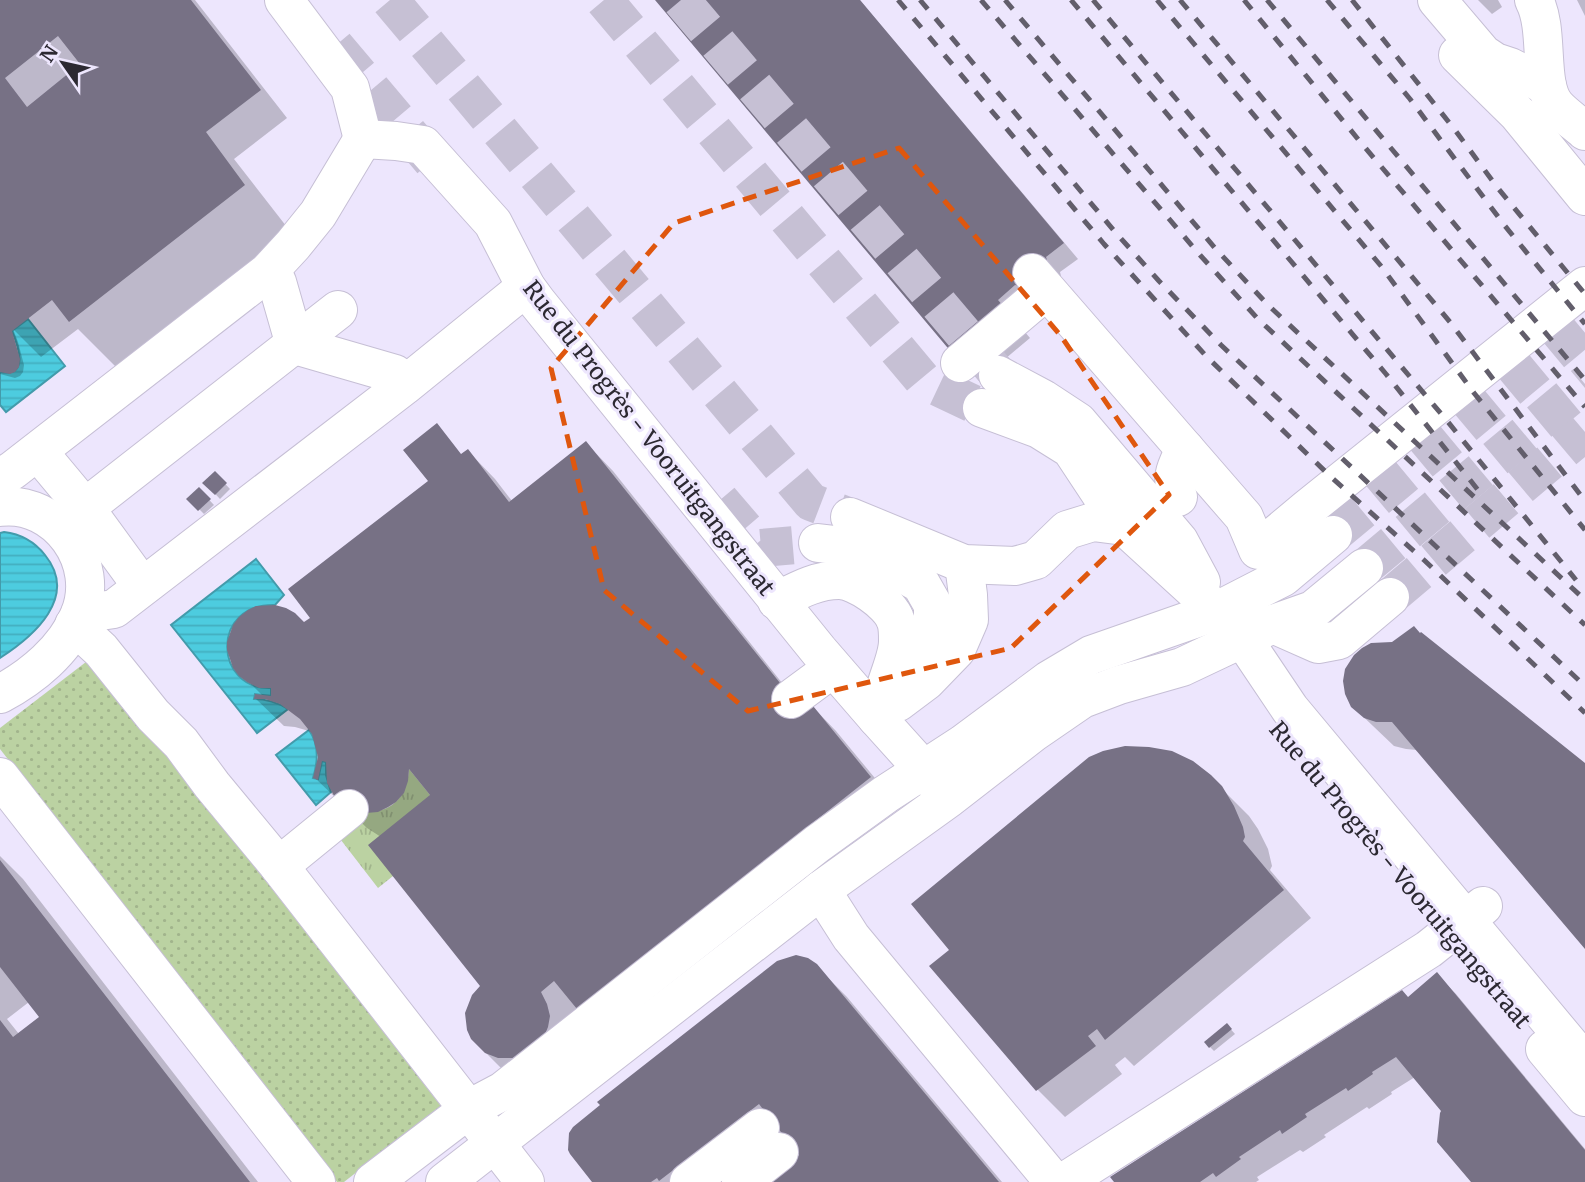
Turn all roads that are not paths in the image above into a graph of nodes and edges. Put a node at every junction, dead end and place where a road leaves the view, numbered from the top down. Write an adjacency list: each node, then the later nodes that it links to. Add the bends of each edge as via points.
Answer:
1 (284, 0): 7 (street, via 349,88)
2 (1437, 0): 5 (street, via 1483,54)
3 (1534, 0): 5 (street, via 1541,22)
4 (1458, 55): 8 (street, via 1518,114)
5 (1547, 86): 6 (street, via 1556,107)
6 (1585, 131)
7 (363, 139): 10 (street, Rue du Progrès - Vooruitgangstraat, via 423,145 493,223); 17 (street, via 318,214 268,272)
8 (1585, 196)
9 (1585, 286): 15 (street, via 1258,550 1244,517)
10 (526, 287): 29 (street, Rue du Progrès - Vooruitgangstraat); 31 (street, via 114,609)
11 (338, 310): 12 (street); 12 (street, via 277,282); 12 (street, via 395,374)
12 (295, 345): 19 (street)
13 (960, 363): 15 (street, via 1039,282)
14 (1052, 438): 21 (street, via 1071,449); 22 (street, via 1070,483); 30 (street, via 990,391 1043,399 1078,422 1179,541)
15 (1185, 449): 18 (street, via 1173,484)
16 (45, 460): 19 (street)
17 (2, 491): 31 (street, via 14,505 51,519 76,549 85,587)
18 (1178, 497)
19 (78, 513): 27 (street)
20 (849, 517): 25 (street)
21 (1124, 526): 22 (street, via 1093,522); 30 (street)
22 (1067, 530): 25 (street, via 1036,560 1015,566)
23 (1333, 535): 30 (street, via 1283,577)
24 (818, 543): 36 (street, via 864,551 920,584 933,605 933,623)
25 (964, 564): 36 (street, via 970,620 956,650 926,681)
26 (1364, 568): 32 (street, via 1313,610)
27 (136, 578)
28 (1390, 597): 32 (street, via 1339,640 1318,644)
29 (778, 601): 33 (street, Rue du Progrès - Vooruitgangstraat); 36 (street, via 810,584 841,580 879,598 889,608 896,620 898,644)
30 (1217, 611): 32 (street); 37 (street, via 1091,655)
31 (77, 620): 35 (street, via 35,671); 41 (street)
32 (1258, 631): 39 (street, via 1182,667 1082,699); 43 (street, Rue du Progrès - Vooruitgangstraat, via 1255,697 1273,724)
33 (826, 659): 34 (street); 36 (street, Rue du Progrès - Vooruitgangstraat)
34 (786, 691)
35 (0, 694)
36 (877, 718): 37 (street, Rue du Progrès - Vooruitgangstraat)
37 (924, 770): 39 (street, Rue du Progrès - Vooruitgangstraat); 47 (street, via 817,844 503,1091)
38 (0, 777): 49 (street)
39 (949, 798): 42 (street)
40 (343, 805): 41 (street)
41 (274, 860): 47 (street)
42 (821, 890): 48 (street); 55 (street, via 851,937)
43 (1466, 920): 44 (street, Rue du Progrès - Vooruitgangstraat); 45 (street, Rue du Progrès - Vooruitgangstraat); 46 (street, Rue du Progrès - Vooruitgangstraat); 56 (street, via 1429,949)
44 (1585, 1028)
45 (1585, 1063)
46 (1585, 1097)
47 (468, 1109): 48 (street); 50 (street)
48 (494, 1143): 51 (street); 52 (street)
49 (316, 1182)
50 (373, 1182)
51 (444, 1182)
52 (525, 1182)
53 (689, 1182): 54 (street, via 770,1140)
54 (741, 1182)
55 (1054, 1182)
56 (1064, 1182)

